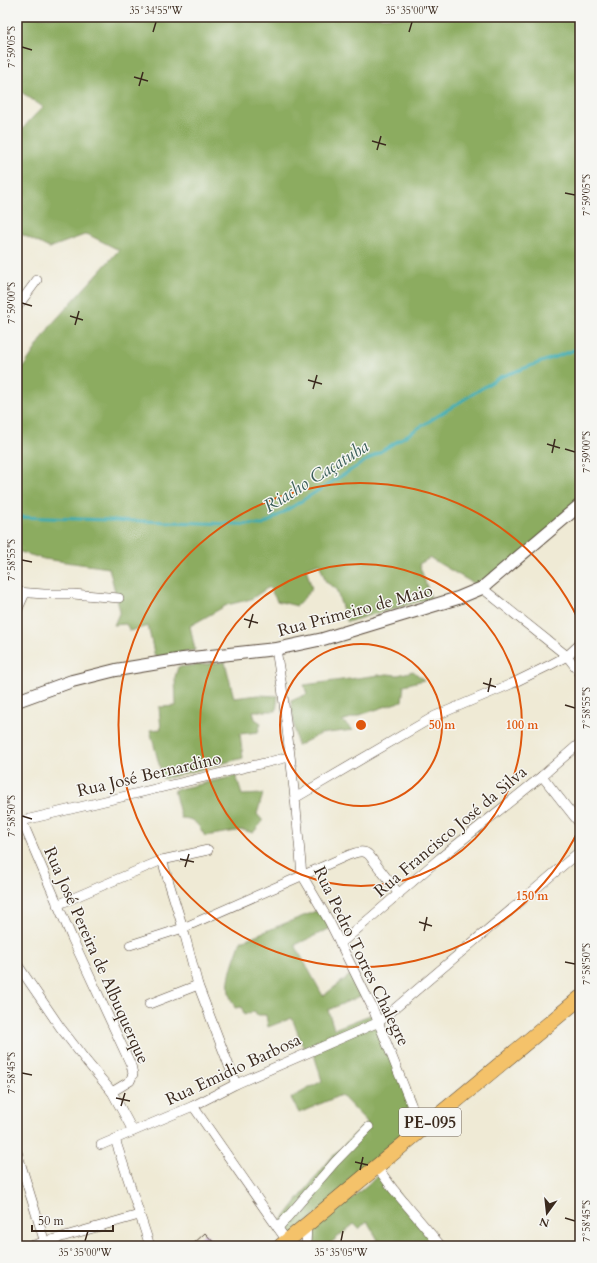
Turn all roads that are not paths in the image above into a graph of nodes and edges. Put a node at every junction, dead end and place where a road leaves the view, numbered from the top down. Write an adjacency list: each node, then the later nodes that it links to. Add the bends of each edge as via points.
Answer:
1 (37, 280): 2 (street)
2 (17, 307)
3 (580, 505): 4 (street, Rua Primeiro de Maio)
4 (482, 588): 9 (street, Rua Primeiro de Maio, via 458,598 323,639); 10 (street)
5 (21, 592): 6 (street); 7 (street)
6 (119, 598)
7 (17, 612)
8 (580, 644): 10 (street)
9 (276, 649): 12 (street, Rua Primeiro de Maio, via 116,670); 14 (street, Rua Pedro Torres Chalegre)
10 (566, 656): 11 (street); 16 (street, via 511,684 435,716)
11 (580, 673)
12 (19, 698)
13 (580, 743): 15 (street, Rua Francisco José da Silva)
14 (289, 757): 16 (street, Rua Pedro Torres Chalegre); 17 (street, Rua José Bernardino)
15 (542, 776): 18 (street); 23 (street, Rua Francisco José da Silva)
16 (295, 798): 22 (street, Rua Pedro Torres Chalegre)
17 (19, 822): 24 (street, Rua José Pereira de Albuquerque)
18 (580, 824)
19 (208, 850): 21 (street)
20 (580, 851): 32 (street, Rua Emidio Barbosa)
21 (162, 860): 24 (street); 25 (street)
22 (302, 875): 23 (street, via 349,855 364,852); 25 (street); 26 (street, Rua Pedro Torres Chalegre)
23 (399, 894): 26 (street, Rua Francisco José da Silva)
24 (57, 905): 34 (street, Rua José Pereira de Albuquerque, via 131,1065 133,1074 130,1081)
25 (183, 928): 27 (street); 29 (street)
26 (340, 944): 32 (street, Rua Pedro Torres Chalegre)
27 (130, 945)
28 (17, 964): 34 (street, via 60,1027)
29 (198, 985): 31 (street); 33 (street)
30 (580, 998): 37 (main road, PE-095)
31 (149, 1004)
32 (379, 1022): 33 (street, Rua Emidio Barbosa); 37 (street, Rua Pedro Torres Chalegre)
33 (236, 1084): 35 (street, Rua Emidio Barbosa)
34 (112, 1092): 38 (street)
35 (193, 1106): 38 (street, Rua Emidio Barbosa); 45 (street)
36 (369, 1127): 45 (street)
37 (421, 1129): 42 (main road, PE-095)
38 (133, 1131): 39 (street, Rua Emidio Barbosa)
39 (115, 1139): 40 (street, Rua Emidio Barbosa); 43 (street)
40 (101, 1145)
41 (17, 1152): 46 (street)
42 (377, 1167): 44 (main road, PE-095); 51 (street)
43 (140, 1215): 46 (street); 49 (street)
44 (307, 1224): 47 (main road, PE-095); 50 (street)
45 (278, 1228): 47 (street)
46 (45, 1244): 48 (street)
47 (284, 1244)
48 (30, 1246)
49 (150, 1246)
50 (306, 1246)
51 (441, 1246)

